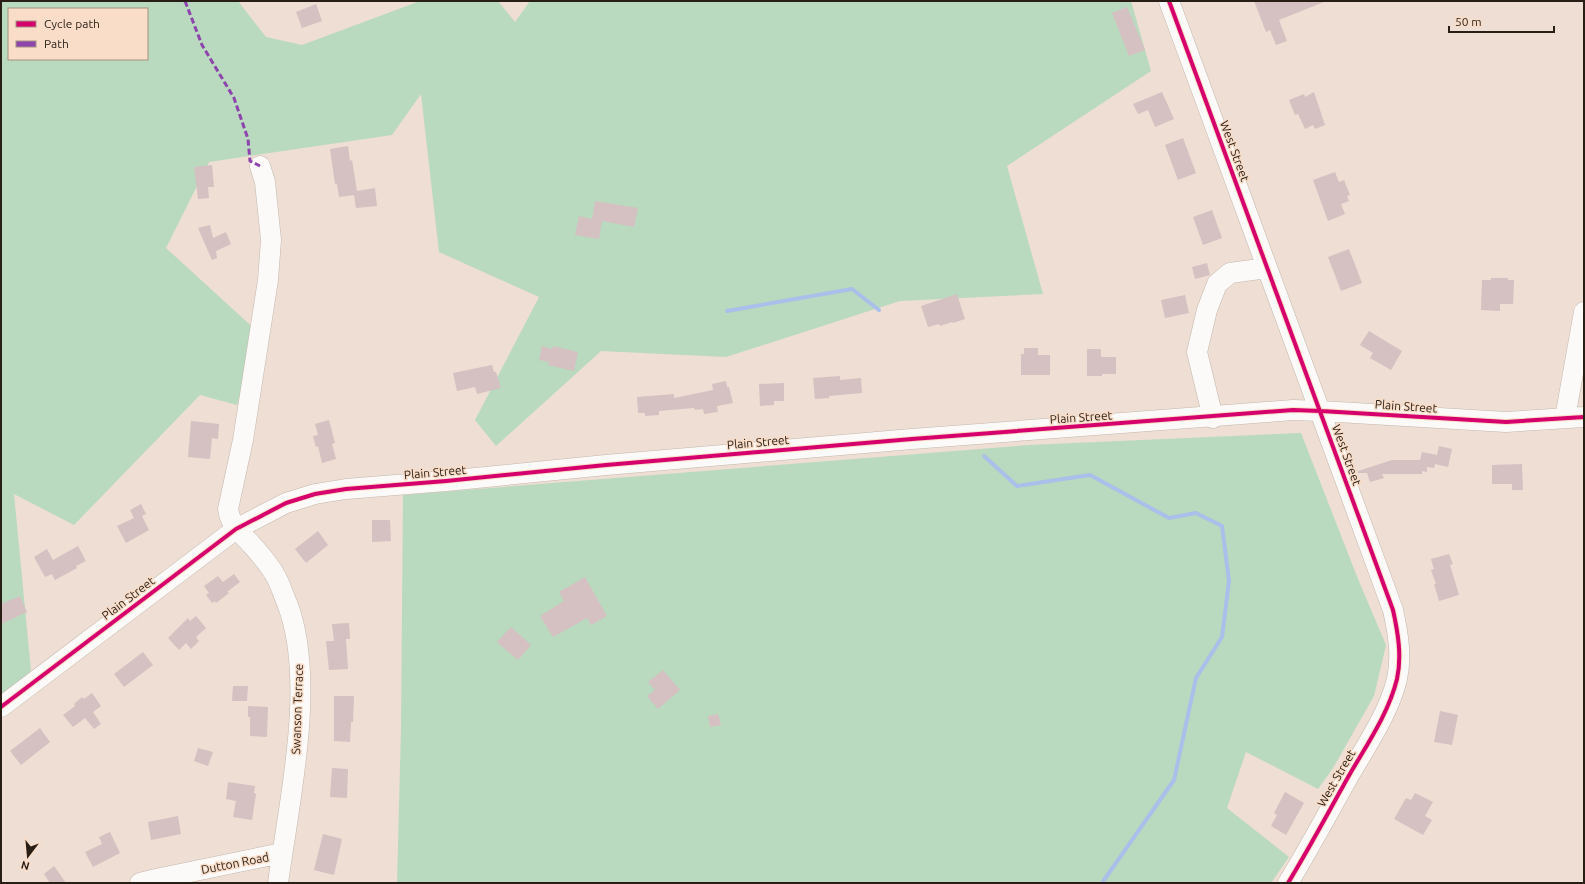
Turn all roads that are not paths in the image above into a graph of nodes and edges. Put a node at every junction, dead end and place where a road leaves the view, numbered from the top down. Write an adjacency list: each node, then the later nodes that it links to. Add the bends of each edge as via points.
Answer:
1 (1169, 1): 3 (street, West Street)
2 (260, 166): 8 (street, via 265,182 272,240 243,440 228,504 229,514)
3 (1267, 268): 5 (street, West Street); 7 (street, via 1230,273 1217,284 1207,310 1197,352)
4 (1584, 312): 6 (street)
5 (1321, 411): 6 (street, Plain Street, via 1506,422); 7 (street, Plain Street, via 1293,410); 13 (street, West Street, via 1392,610 1398,638 1399,662 1391,698 1379,722)
6 (1574, 417)
7 (1212, 418): 8 (street, Plain Street, via 904,440 346,489 315,494 286,503)
8 (236, 529): 9 (street, Plain Street); 10 (street, Swanson Terrace, via 276,576 288,605 297,642 300,681 298,740)
9 (1, 707)
10 (282, 853): 11 (street, Dutton Road); 12 (street, Swanson Terrace)
11 (140, 883)
12 (278, 883)
13 (1288, 883)

